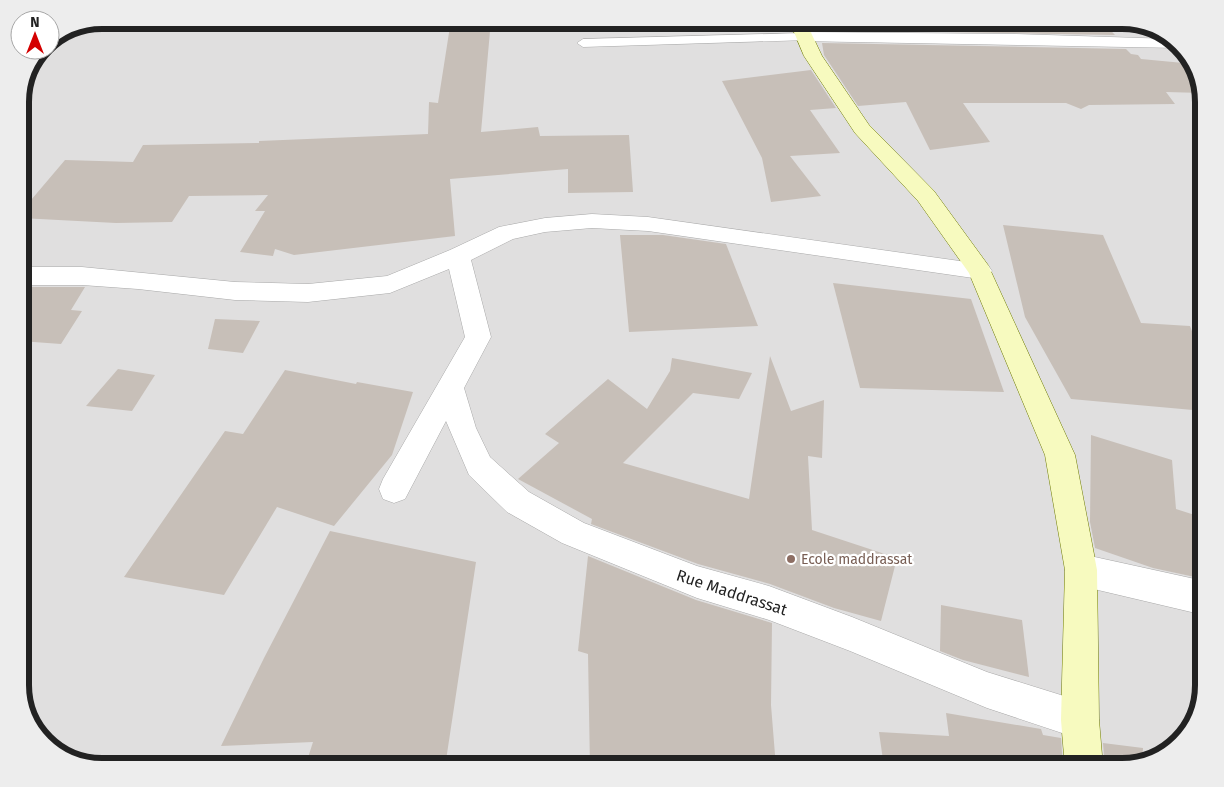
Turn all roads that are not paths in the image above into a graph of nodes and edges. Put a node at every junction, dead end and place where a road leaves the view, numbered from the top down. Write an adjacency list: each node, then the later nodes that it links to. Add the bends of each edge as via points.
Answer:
1 (801, 29): 2 (lane); 3 (street); 5 (main road, via 813,56 862,129 926,196)
2 (583, 43)
3 (1166, 44)
4 (458, 256): 5 (street, via 507,232 592,221 648,224); 6 (street, via 390,284 308,293 235,291 82,276); 7 (street, via 478,337)
5 (980, 271): 9 (main road, via 1060,455)
6 (29, 276)
7 (450, 387): 8 (street); 11 (street, Rue Maddrassat, via 462,428 479,466 518,502 573,533 679,575 769,603 852,634 987,690)
8 (394, 489)
9 (1081, 570): 10 (street); 11 (main road)
10 (1195, 596)
11 (1080, 720): 12 (main road)
12 (1083, 758)

